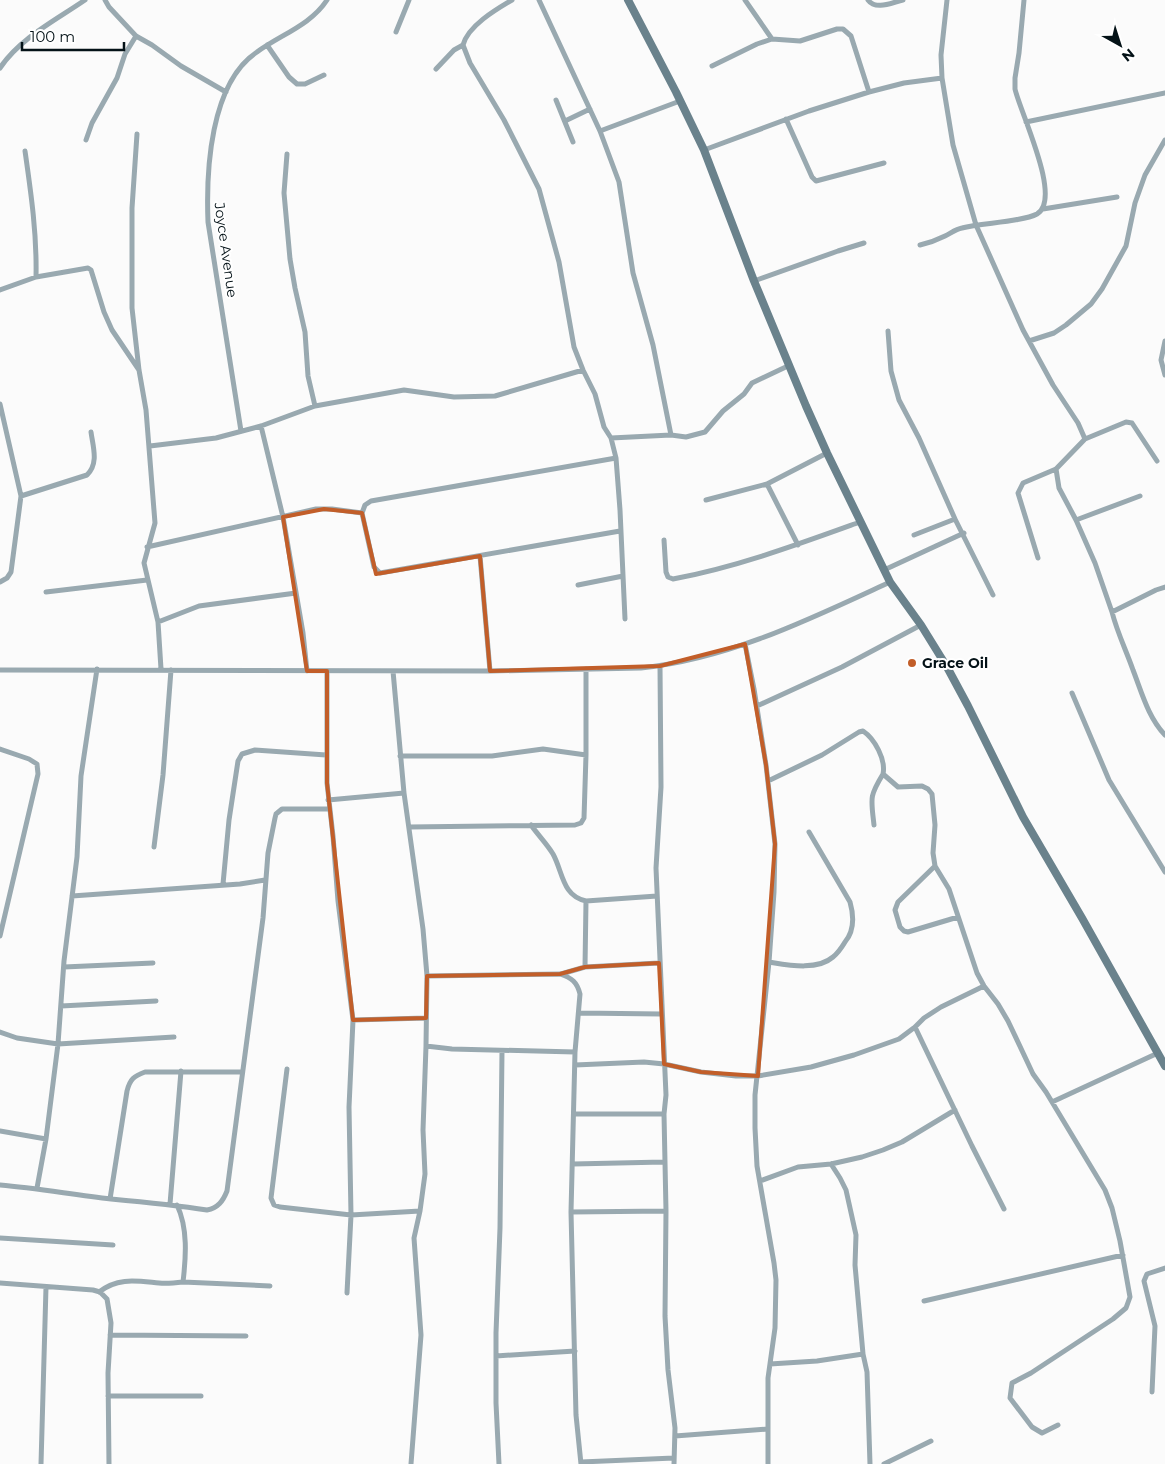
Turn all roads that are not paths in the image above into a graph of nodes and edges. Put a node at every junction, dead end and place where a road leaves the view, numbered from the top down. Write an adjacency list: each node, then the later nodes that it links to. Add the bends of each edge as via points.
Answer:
1 (86, 0): 19 (street, via 24,42)
2 (105, 0): 14 (street)
3 (326, 0): 16 (street, Joyce Avenue, via 311,18)
4 (409, 0): 13 (street)
5 (512, 0): 17 (street, via 494,10 467,34)
6 (539, 0): 28 (street)
7 (628, 0): 27 (main road)
8 (745, 0): 15 (street)
9 (868, 0): 10 (street, via 877,6)
10 (904, 0)
11 (948, 0): 22 (street, via 941,55)
12 (1024, 0): 31 (street, via 1015,78 1017,97)
13 (396, 32)
14 (136, 36): 23 (street); 34 (street)
15 (772, 40): 18 (street); 24 (street, via 800,41 843,29 851,36)
16 (267, 45): 21 (street, via 297,84 305,84); 23 (street, Joyce Avenue, via 252,54 239,68)
17 (463, 45): 20 (street); 54 (street, via 470,64 504,120 539,189 559,262 570,332)
18 (712, 66)
19 (0, 68)
20 (436, 69)
21 (324, 75)
22 (942, 78): 24 (street); 43 (street, via 948,124)
23 (226, 92): 59 (street, Joyce Avenue, via 211,146 207,192)
24 (869, 92): 29 (street)
25 (1165, 93): 31 (street)
26 (556, 100): 30 (street)
27 (680, 101): 32 (street); 37 (main road)
28 (590, 110): 30 (street); 32 (street)
29 (786, 119): 37 (street); 40 (street, via 816,181)
30 (565, 121): 36 (street)
31 (1026, 122): 42 (street, via 1045,186)
32 (600, 131): 61 (street, via 619,182 633,273 655,352)
33 (137, 134): 53 (street, via 131,285)
34 (86, 140)
35 (1165, 140): 50 (street, via 1145,175 1126,246 1102,289 1091,304 1066,325 1054,333)
36 (573, 142)
37 (704, 150): 47 (main road)
38 (25, 151): 46 (street, via 36,235)
39 (287, 154): 57 (street, via 284,193 290,259 305,332)
40 (884, 163)
41 (1117, 197): 42 (street)
42 (1043, 209): 43 (street, via 1025,218)
43 (976, 225): 45 (street); 50 (street)
44 (864, 244): 47 (street, via 838,250)
45 (920, 245)
46 (36, 277): 48 (street); 53 (street, via 84,268 91,270 112,330)
47 (754, 281): 52 (main road)
48 (0, 290)
49 (888, 331): 75 (street, via 891,371 899,400)
50 (1029, 341): 63 (street)
51 (1165, 341): 55 (street, via 1161,360)
52 (790, 365): 61 (street, via 752,383 706,432 686,437); 65 (main road)
53 (139, 370): 64 (street)
54 (583, 370): 57 (street, via 495,396 454,397 404,390); 62 (street)
55 (1165, 375)
56 (0, 404): 70 (street)
57 (314, 406): 58 (street)
58 (261, 426): 59 (street); 74 (street)
59 (241, 431): 64 (street, via 216,438)
60 (91, 432): 70 (street, via 95,458 93,470 87,475)
61 (671, 436): 62 (street)
62 (611, 438): 66 (street)
63 (1085, 439): 67 (street, via 1126,422 1132,423); 68 (street)
64 (150, 446): 83 (street, via 155,523)
65 (827, 453): 69 (street); 77 (main road)
66 (616, 458): 73 (street, via 371,500); 78 (street)
67 (1157, 461)
68 (1056, 469): 76 (street, via 1059,488); 85 (street, via 1023,483 1018,493)
69 (767, 484): 72 (street); 82 (street)
70 (21, 496): 89 (street, via 11,572)
71 (1140, 496): 76 (street)
72 (706, 500)
73 (362, 513): 74 (street, via 324,509); 84 (street, via 374,567 380,573)
74 (283, 517): 83 (street); 94 (street)
75 (955, 519): 79 (street); 80 (street)
76 (1076, 520): 96 (street)
77 (860, 522): 82 (street); 86 (main road)
78 (620, 531): 84 (street); 87 (street)
79 (964, 533): 86 (street); 95 (street)
80 (914, 535)
81 (664, 540): 82 (street, via 666,572 673,578 702,573)
82 (798, 545)
83 (147, 547): 88 (street, via 144,563)
84 (480, 556): 110 (street)
85 (1038, 558)
86 (884, 570): 90 (main road)
87 (623, 576): 91 (street); 97 (street)
88 (148, 580): 93 (street); 98 (street)
89 (0, 582)
90 (890, 582): 99 (main road); 100 (street)
91 (578, 585)
92 (1165, 587): 96 (street)
93 (46, 592)
94 (296, 594): 98 (street, via 199,606); 107 (street)
95 (993, 595)
96 (1112, 612): 113 (street, via 1147,708)
97 (625, 619)
98 (158, 622): 103 (street)
99 (921, 626): 112 (street); 158 (main road, via 968,706 1029,827)
100 (745, 644): 101 (street, via 699,659); 112 (street)
101 (660, 666): 106 (street); 133 (street, via 661,787)
102 (97, 669): 103 (street); 104 (street); 132 (street, via 80,776)
103 (161, 669): 105 (street)
104 (0, 670)
105 (172, 670): 107 (street); 127 (street)
106 (586, 670): 110 (street); 116 (street)
107 (307, 671): 108 (street)
108 (327, 671): 109 (street); 115 (street)
109 (393, 671): 110 (street); 117 (street)
110 (490, 671)
111 (1072, 693): 129 (street, via 1109,780)
112 (757, 706): 119 (street)
113 (1165, 735)
114 (0, 749): 136 (street, via 37,764 38,774)
115 (326, 755): 121 (street); 131 (street, via 255,750 242,754 230,810)
116 (586, 755): 117 (street, via 543,749 492,756); 124 (street, via 584,818 581,823)
117 (400, 756): 120 (street)
118 (883, 774): 119 (street, via 883,761 863,731); 123 (street, via 871,798); 128 (street, via 898,787 922,786 930,790 935,824)
119 (768, 781): 137 (street, via 775,844)
120 (404, 793): 121 (street); 125 (street)
121 (328, 800): 122 (street)
122 (329, 809): 130 (street, via 286,808 276,814); 150 (street)
123 (874, 824)
124 (531, 826): 125 (street); 134 (street, via 553,855 567,890 579,900)
125 (409, 827): 143 (street)
126 (809, 832): 137 (street, via 850,902 854,913 849,938 826,962 803,966)
127 (154, 847)
128 (935, 866): 135 (street, via 949,889); 135 (street, via 898,902 895,910 900,927 908,932)
129 (1165, 872)
130 (265, 880): 131 (street); 164 (street, via 263,918)
131 (223, 884): 132 (street)
132 (72, 896): 140 (street)
133 (657, 896): 134 (street); 139 (street)
134 (586, 901): 141 (street)
135 (958, 917): 144 (street)
136 (0, 936)
137 (769, 962): 165 (street)
138 (153, 963): 140 (street)
139 (659, 963): 141 (street); 148 (street)
140 (64, 966): 146 (street)
141 (585, 967): 142 (street)
142 (560, 974): 143 (street); 147 (street, via 572,978 578,987)
143 (427, 976): 149 (street)
144 (984, 986): 151 (street, via 941,1007); 166 (street, via 1008,1021 1033,1074)
145 (156, 1001): 146 (street)
146 (61, 1006): 154 (street)
147 (579, 1013): 148 (street); 157 (street)
148 (661, 1014): 159 (street)
149 (426, 1018): 150 (street); 155 (street)
150 (353, 1020): 185 (street, via 349,1107)
151 (916, 1027): 165 (street, via 899,1039 854,1055 811,1067); 167 (street)
152 (0, 1032): 154 (street)
153 (174, 1037): 154 (street)
154 (58, 1044): 171 (street)
155 (426, 1046): 156 (street); 183 (street, via 425,1174)
156 (502, 1051): 157 (street); 201 (street)
157 (575, 1052): 160 (street)
158 (1158, 1054): 161 (main road); 166 (street)
159 (664, 1064): 160 (street); 165 (street, via 701,1072); 169 (street)
160 (575, 1065): 168 (street)
161 (1165, 1066)
162 (287, 1069): 185 (street, via 271,1198 274,1205)
163 (181, 1071): 164 (street); 178 (street, via 145,1072 130,1081); 179 (street)
164 (242, 1072): 180 (street, via 225,1197 217,1206 207,1210)
165 (758, 1076): 175 (street, via 755,1128)
166 (1052, 1102): 188 (street, via 1105,1190)
167 (954, 1110): 174 (street, via 896,1145); 181 (street)
168 (574, 1114): 169 (street); 173 (street)
169 (664, 1114): 172 (street)
170 (0, 1131): 171 (street)
171 (46, 1139): 177 (street)
172 (664, 1162): 173 (street); 182 (street)
173 (573, 1164): 184 (street)
174 (831, 1164): 175 (street, via 798,1168); 200 (street, via 846,1190 856,1235 855,1265)
175 (760, 1181): 202 (street, via 776,1280)
176 (0, 1185): 177 (street)
177 (37, 1188): 178 (street)
178 (110, 1198): 179 (street)
179 (170, 1204): 180 (street)
180 (177, 1205): 190 (street, via 183,1217)
181 (1004, 1209)
182 (666, 1210): 184 (street); 208 (street, via 665,1316)
183 (420, 1211): 185 (street); 214 (street, via 414,1238 421,1335)
184 (571, 1212): 199 (street)
185 (351, 1215): 195 (street)
186 (0, 1238): 187 (street)
187 (113, 1245)
188 (1123, 1255): 196 (street); 206 (street, via 1130,1297 1126,1308 1114,1319 1012,1383 1010,1398 1032,1427 1042,1432)
189 (1165, 1268): 203 (street, via 1148,1274 1144,1281 1155,1326)
190 (183, 1282): 192 (street); 194 (street, via 127,1280 114,1282)
191 (0, 1283): 193 (street)
192 (270, 1286)
193 (46, 1287): 194 (street); 212 (street)
194 (98, 1292): 197 (street, via 107,1299)
195 (346, 1293)
196 (924, 1301)
197 (110, 1335): 198 (street); 204 (street)
198 (246, 1336)
199 (575, 1351): 201 (street); 211 (street)
200 (862, 1354): 202 (street); 217 (street, via 867,1372)
201 (496, 1356): 215 (street)
202 (770, 1364): 207 (street)
203 (1152, 1392)
204 (108, 1396): 205 (street); 213 (street)
205 (201, 1396)
206 (1058, 1425)
207 (768, 1429): 208 (street); 216 (street)
208 (675, 1436): 210 (street)
209 (931, 1441): 218 (street)
210 (674, 1461): 211 (street)
211 (581, 1463)
212 (41, 1464)
213 (109, 1464)
214 (411, 1464)
215 (500, 1464)
216 (768, 1464)
217 (870, 1464)
218 (884, 1464)

